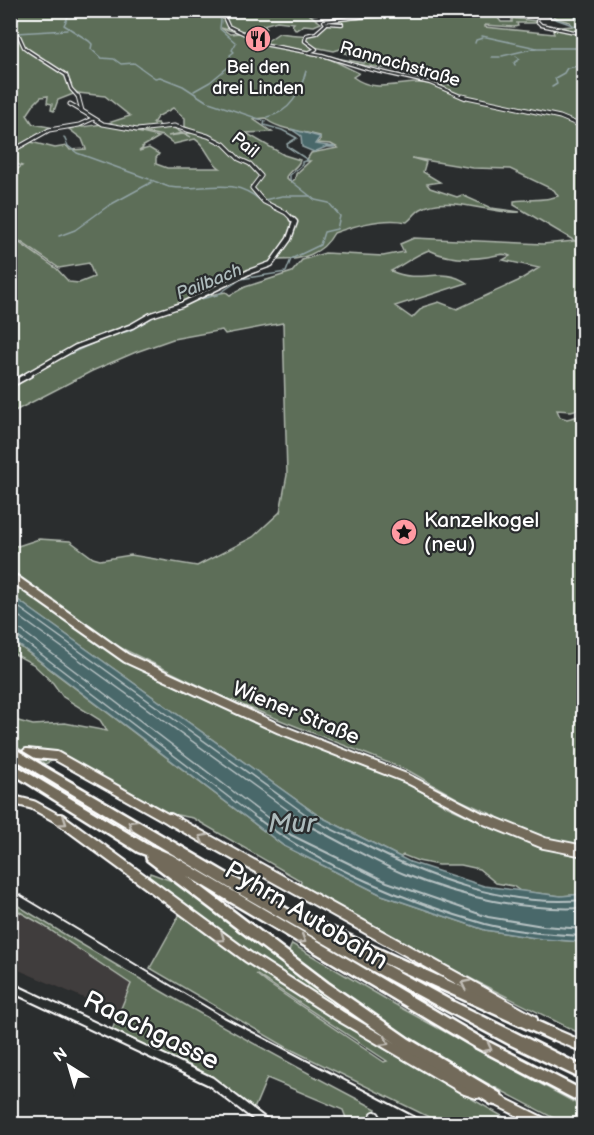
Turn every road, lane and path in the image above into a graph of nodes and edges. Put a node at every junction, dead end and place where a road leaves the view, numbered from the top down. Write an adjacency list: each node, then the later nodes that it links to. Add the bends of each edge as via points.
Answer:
1 (221, 10): 8 (street, Rannachstraße, via 230,28 268,45)
2 (418, 10): 4 (street, via 360,15 324,21)
3 (537, 21): 7 (street, via 541,26)
4 (326, 24): 5 (street); 8 (street, via 306,36 305,41 316,50)
5 (342, 24)
6 (12, 33): 10 (street, Pail, via 19,36 28,51 66,75)
7 (584, 34)
8 (308, 53): 12 (street, Rannachstraße, via 430,83 469,99 560,117)
9 (70, 104): 10 (street, Pail)
10 (82, 111): 11 (street, Pail)
11 (92, 119): 13 (street, via 72,128 50,129); 14 (street, Pail, via 137,130 178,127 219,141 261,176 252,186 255,192 264,202 292,217 294,226 271,264 76,347)
12 (584, 126)
13 (10, 152)
14 (10, 385)
15 (10, 576): 23 (main road, Wiener Straße, via 126,658 280,729 406,777 496,825 544,843)
16 (10, 751): 24 (highway, Pyhrn Autobahn, one-way to 16, bridge)
17 (27, 753): 26 (main road, one-way to 17, via 518,1011 441,972 56,756)
18 (10, 766): 22 (highway, Pyhrn Autobahn)
19 (10, 792): 21 (main road)
20 (10, 799): 21 (main road)
21 (31, 803): 30 (main road, one-way to 30, via 125,865 219,937 346,1019 465,1089)
22 (142, 848): 29 (highway, Pyhrn Autobahn, one-way to 29, via 479,1043); 30 (highway, via 324,987)
23 (584, 851)
24 (254, 896): 26 (highway); 28 (highway, Pyhrn Autobahn, via 411,986)
25 (10, 987): 31 (street, Raachgasse, via 210,1081)
26 (552, 1034): 27 (main road)
27 (584, 1047)
28 (584, 1074)
29 (584, 1098)
30 (496, 1099): 32 (main road)
31 (266, 1125)
32 (545, 1125)

